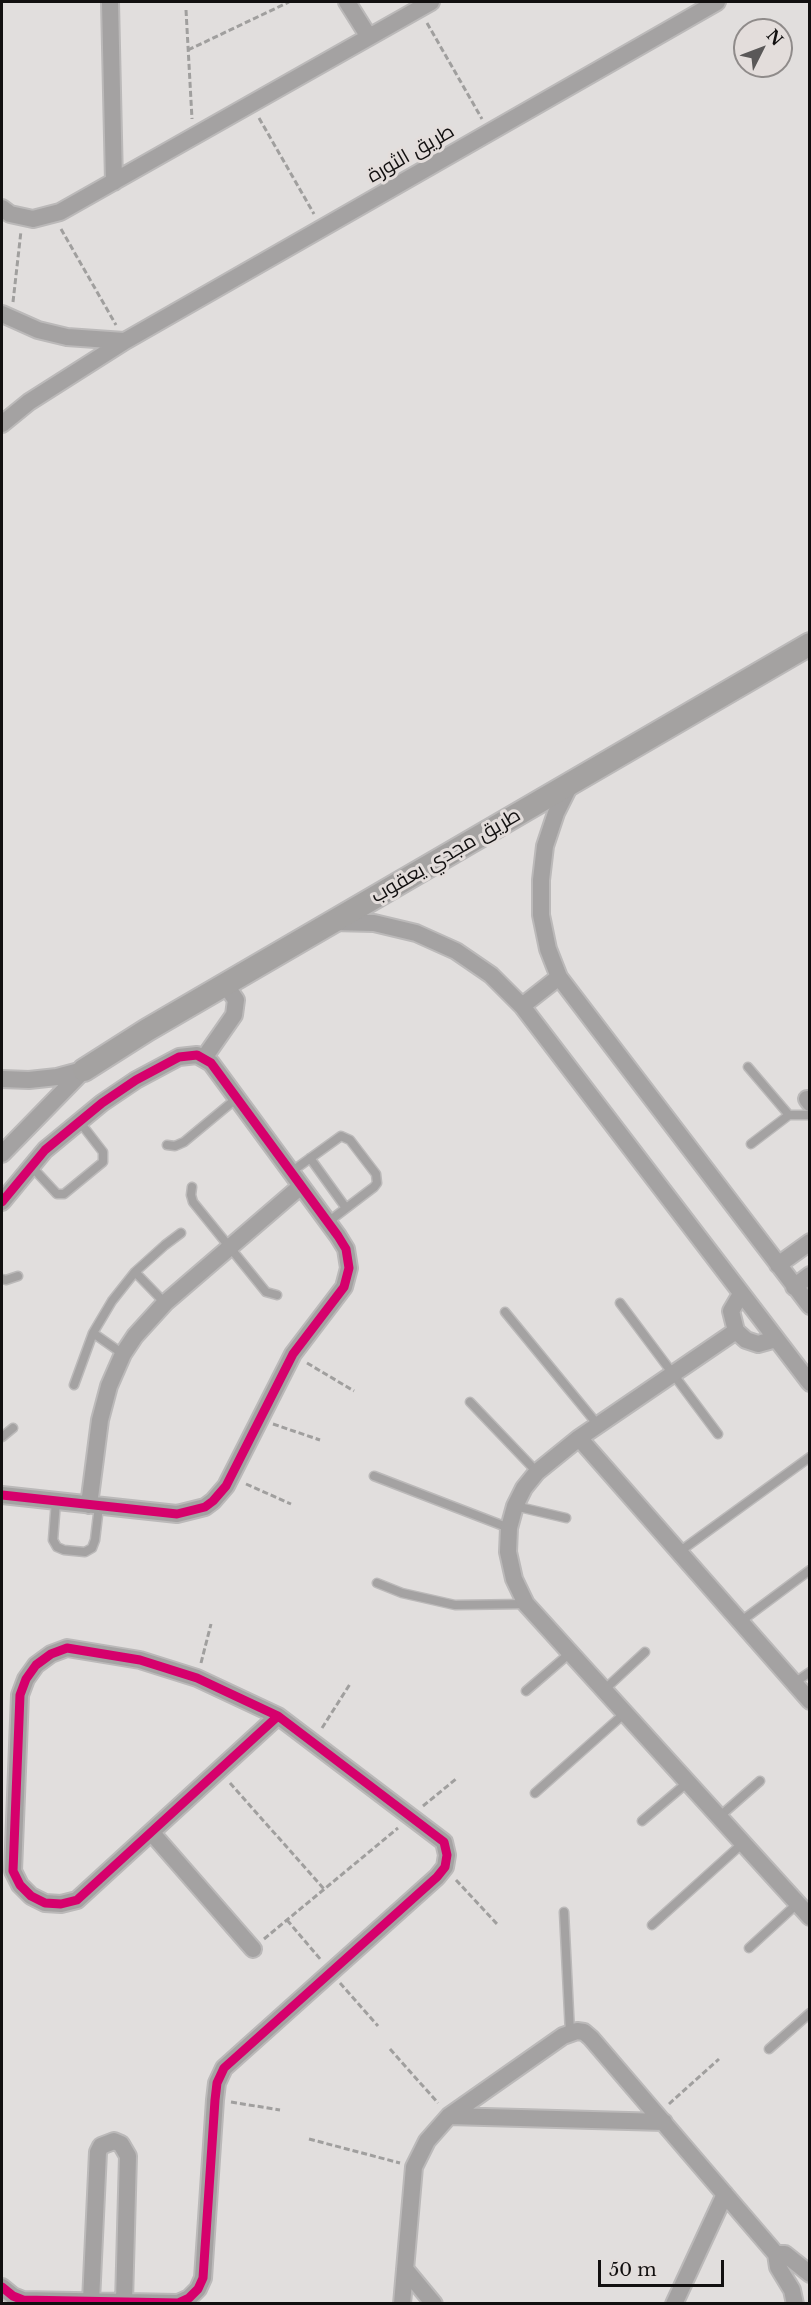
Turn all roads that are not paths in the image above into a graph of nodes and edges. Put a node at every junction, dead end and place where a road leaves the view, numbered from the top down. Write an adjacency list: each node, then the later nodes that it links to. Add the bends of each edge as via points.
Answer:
1 (110, 2): 6 (street)
2 (347, 2): 5 (street)
3 (717, 2): 9 (street, طريق الثورة)
4 (425, 5): 5 (street)
5 (369, 37): 6 (street)
6 (114, 182): 7 (street, via 43,218 22,217)
7 (2, 208)
8 (6, 317): 9 (street, via 67,337)
9 (125, 341): 10 (street, طريق الثورة)
10 (2, 424)
11 (810, 644): 12 (street, طريق مجدي يعقوب)
12 (571, 783): 13 (street, طريق مجدي يعقوب); 14 (street, via 549,835 541,880 541,915)
13 (331, 922): 15 (street, طريق مجدي يعقوب); 16 (street, via 374,923 416,933 446,946 491,975)
14 (559, 977): 16 (street); 38 (street)
15 (225, 984): 17 (street, via 236,1000 234,1015); 19 (street, طريق مجدي يعقوب)
16 (522, 1006): 44 (street)
17 (204, 1058): 21 (street); 24 (street, via 179,1057 135,1080)
18 (748, 1067): 23 (lane)
19 (84, 1070): 20 (street, طريق مجدي يعقوب, via 38,1079); 27 (street, طريق مجدي يعقوب)
20 (2, 1079)
21 (237, 1098): 25 (lane, via 184,1142); 30 (street)
22 (809, 1106): 23 (lane)
23 (789, 1116): 26 (lane)
24 (79, 1121): 29 (street); 29 (lane, via 103,1152 103,1162 63,1194 57,1194)
25 (167, 1144)
26 (751, 1144)
27 (2, 1154)
28 (310, 1158): 30 (lane); 33 (lane); 33 (lane, via 337,1138 346,1137 376,1173 374,1187)
29 (30, 1165): 32 (street)
30 (296, 1179): 34 (street); 37 (street)
31 (192, 1188): 37 (lane, via 193,1202)
32 (2, 1202)
33 (346, 1208): 34 (lane)
34 (328, 1222): 68 (street, via 346,1249 348,1278 293,1354 226,1486 205,1507 187,1513)
35 (181, 1233): 39 (lane)
36 (810, 1242): 38 (street)
37 (229, 1246): 45 (lane, via 266,1292); 46 (street)
38 (778, 1265): 43 (street)
39 (135, 1272): 46 (lane); 51 (lane)
40 (18, 1275): 42 (lane)
41 (810, 1275): 43 (street)
42 (2, 1279)
43 (794, 1287): 48 (street)
44 (741, 1294): 50 (street, via 731,1311); 52 (street)
45 (277, 1295)
46 (165, 1303): 53 (street)
47 (620, 1303): 54 (lane)
48 (810, 1306)
49 (505, 1312): 58 (lane)
50 (736, 1331): 52 (street, via 758,1344); 54 (street)
51 (93, 1333): 53 (lane); 56 (lane)
52 (776, 1339): 55 (street)
53 (123, 1354): 68 (street, via 100,1420)
54 (673, 1374): 58 (street); 60 (lane)
55 (810, 1383)
56 (75, 1385)
57 (470, 1402): 64 (lane)
58 (598, 1425): 62 (street)
59 (13, 1428): 61 (lane)
60 (718, 1434)
61 (2, 1437)
62 (579, 1438): 64 (street); 72 (street)
63 (810, 1457): 72 (lane)
64 (537, 1472): 69 (street)
65 (374, 1476): 71 (lane)
66 (2, 1495): 67 (street)
67 (56, 1501): 68 (street); 68 (lane, via 52,1540 64,1550 85,1552 92,1548)
68 (94, 1505)
69 (515, 1506): 70 (lane); 71 (street)
70 (566, 1518)
71 (509, 1528): 75 (street, via 508,1552 514,1579)
72 (679, 1552): 76 (street)
73 (810, 1570): 76 (lane)
74 (377, 1583): 75 (lane, via 455,1605)
75 (526, 1604): 78 (street)
76 (740, 1622): 80 (street)
77 (645, 1652): 81 (lane)
78 (570, 1653): 81 (street); 82 (lane)
79 (810, 1672): 80 (lane)
80 (794, 1683): 83 (street)
81 (604, 1690): 84 (street)
82 (526, 1691)
83 (810, 1701)
84 (625, 1713): 87 (street); 88 (lane)
85 (278, 1716): 91 (street); 91 (street, via 197,1678 140,1660 67,1648 36,1665 20,1695 13,1871 20,1885 45,1903 77,1900); 110 (street, via 444,1842 445,1867 224,2068 215,2100 203,2278 198,2289 178,2303)
86 (760, 1781): 89 (lane)
87 (688, 1782): 89 (street); 90 (lane)
88 (535, 1793)
89 (719, 1817): 92 (street)
90 (642, 1821)
91 (151, 1832): 98 (street)
92 (743, 1843): 93 (street); 96 (lane)
93 (798, 1903): 95 (street); 97 (lane)
94 (564, 1912): 100 (lane)
95 (810, 1917)
96 (652, 1925)
97 (749, 1948)
98 (253, 1949)
99 (810, 2013): 101 (lane)
100 (570, 2033): 102 (street); 103 (street, via 584,2032 591,2038)
101 (769, 2049)
102 (448, 2116): 103 (street); 106 (street, via 427,2141 414,2167)
103 (660, 2119): 104 (street)
104 (725, 2194): 105 (street); 113 (street)
105 (776, 2254): 107 (street, via 785,2254); 114 (street)
106 (405, 2269): 111 (street); 112 (street)
107 (810, 2274)
108 (2, 2287): 109 (street, via 23,2300)
109 (91, 2301): 110 (street); 110 (street, via 98,2152 101,2146 114,2142 126,2149 128,2156)
110 (124, 2302)
111 (402, 2304)
112 (434, 2304)
113 (674, 2304)
114 (795, 2304)

